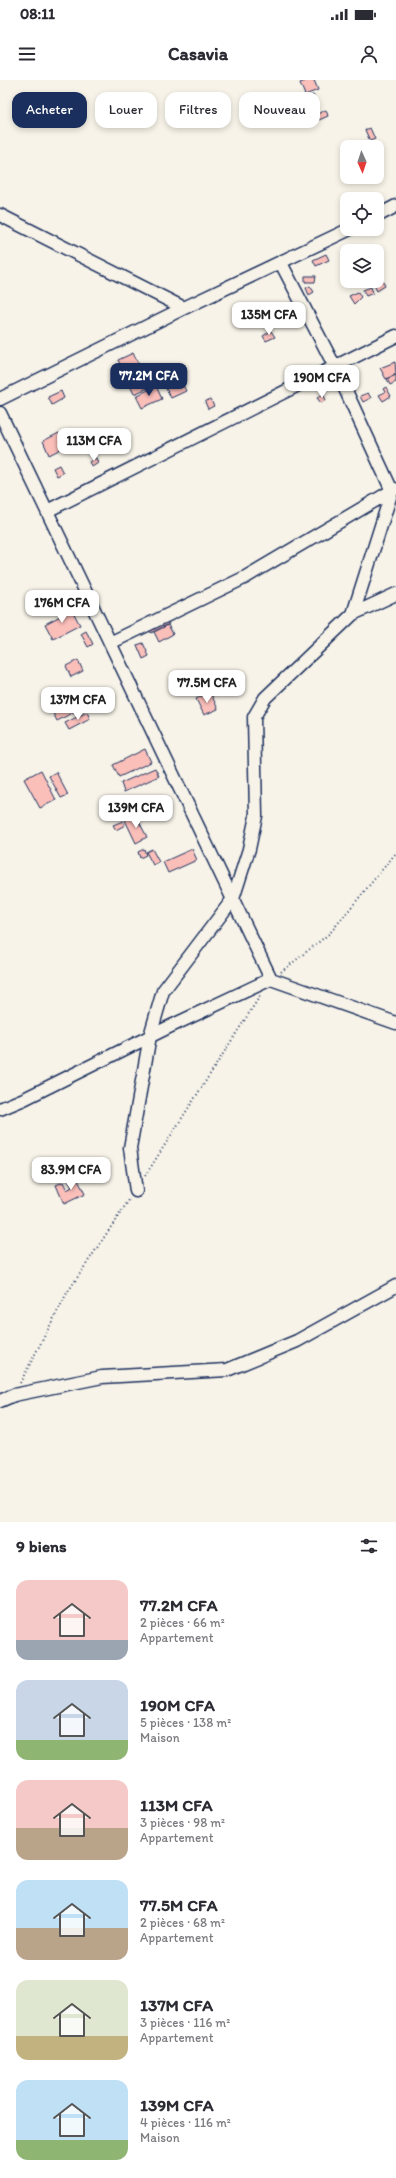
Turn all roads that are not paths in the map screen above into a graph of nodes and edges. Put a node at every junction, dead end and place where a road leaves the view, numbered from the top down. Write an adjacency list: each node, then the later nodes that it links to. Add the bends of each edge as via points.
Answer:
1 (396, 206): 2 (street)
2 (384, 212)
3 (0, 215): 6 (street)
4 (340, 234): 5 (street)
5 (282, 262): 6 (street); 8 (street)
6 (184, 308): 9 (street)
7 (396, 336): 8 (street)
8 (335, 367): 11 (street); 12 (street)
9 (0, 399)
10 (0, 413): 12 (street)
11 (394, 490): 14 (street); 15 (street, via 244,578)
12 (47, 511): 15 (street)
13 (396, 594): 14 (street)
14 (353, 614): 16 (street, via 265,698 254,717 256,816)
15 (110, 643): 16 (street)
16 (233, 900): 17 (street); 19 (street, via 163,990)
17 (271, 979): 18 (street); 19 (street)
18 (396, 1022)
19 (150, 1036): 20 (street); 21 (street, via 130,1148)
20 (0, 1109)
21 (136, 1190)
22 (396, 1286): 23 (street, via 297,1341 227,1370 102,1377 14,1395)
23 (0, 1401)

